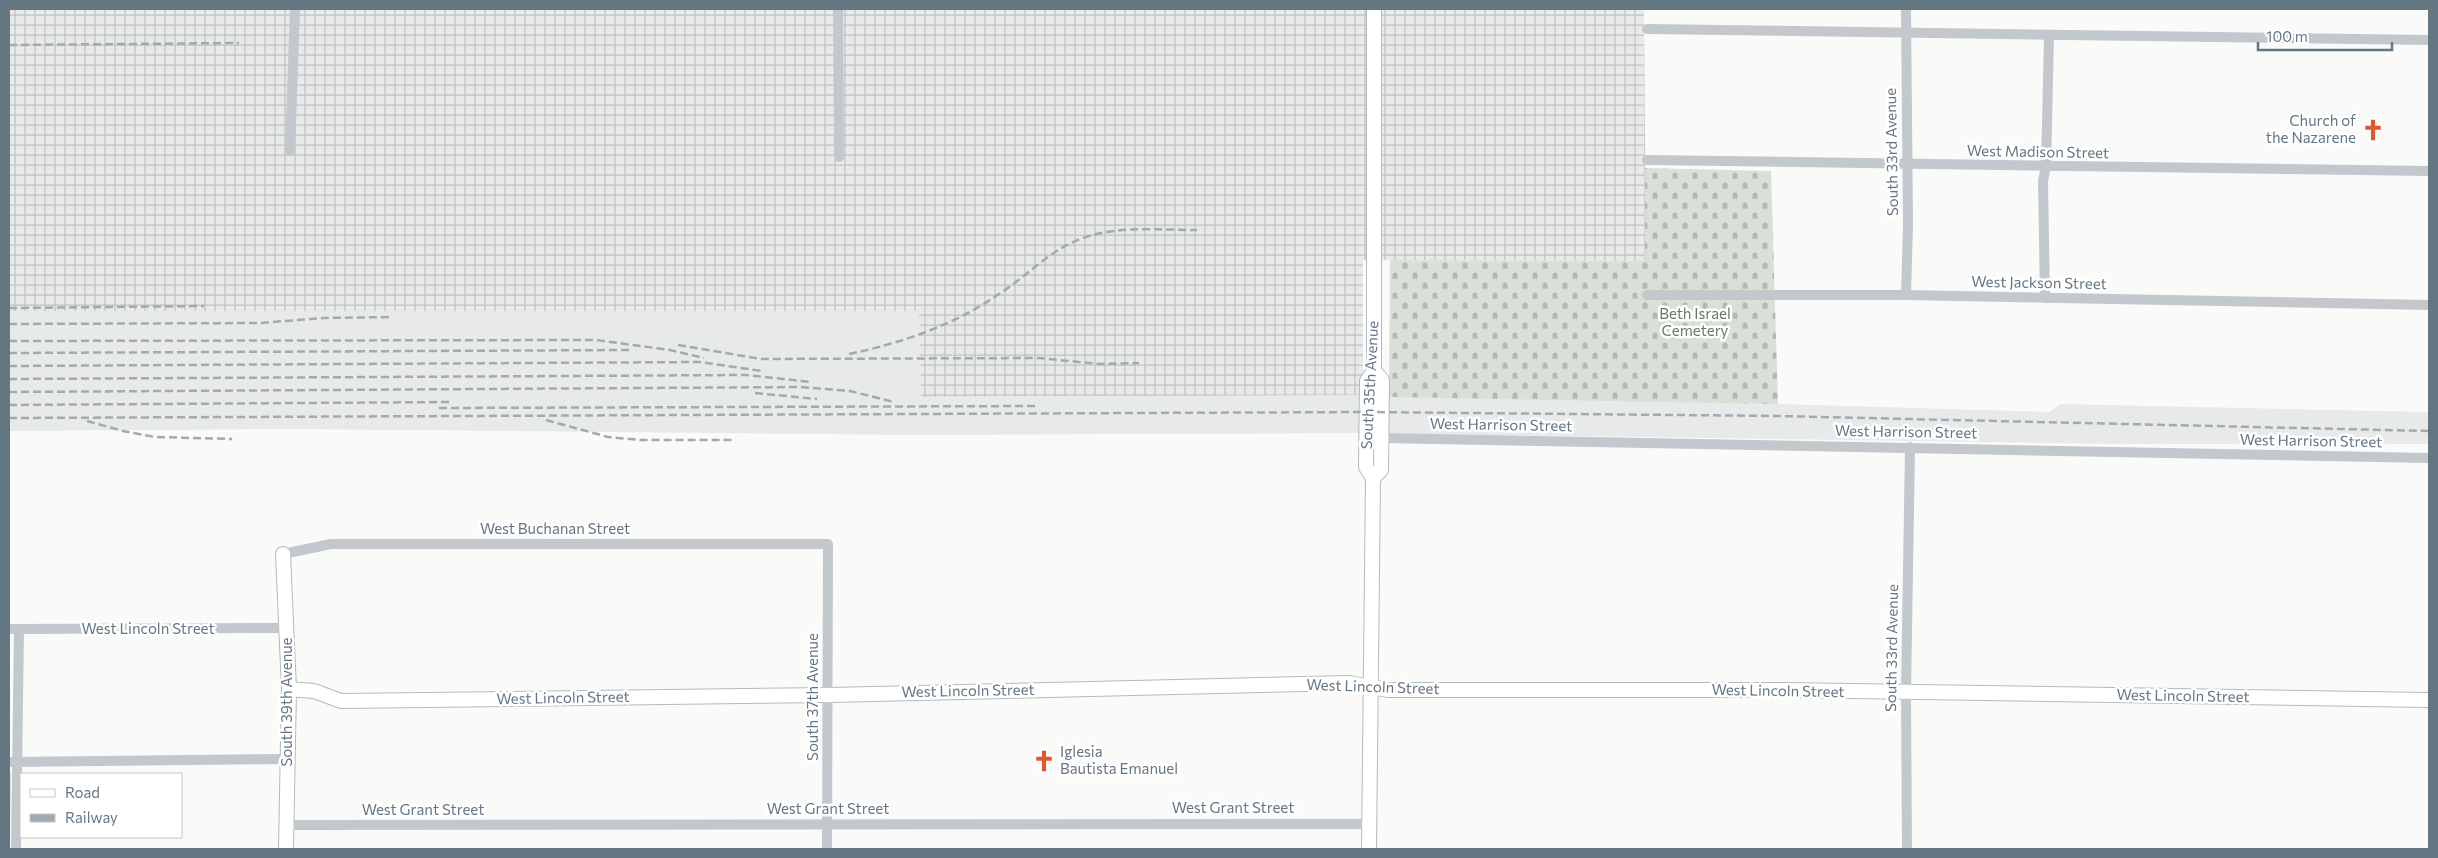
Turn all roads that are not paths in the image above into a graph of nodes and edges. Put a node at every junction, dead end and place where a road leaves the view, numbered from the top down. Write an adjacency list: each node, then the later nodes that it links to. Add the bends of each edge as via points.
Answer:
1 (295, 9): 9 (street)
2 (838, 9): 10 (street)
3 (1374, 9): 19 (street, South 35th Avenue)
4 (1906, 9): 6 (street, South 33rd Avenue)
5 (1647, 29): 6 (street)
6 (1906, 33): 7 (street); 12 (street, South 33rd Avenue)
7 (2049, 35): 8 (street); 13 (street)
8 (2429, 40)
9 (290, 151)
10 (839, 157)
11 (1647, 160): 12 (street, West Madison Street)
12 (1908, 164): 13 (street, West Madison Street); 16 (street, South 33rd Avenue)
13 (2046, 167): 14 (street, West Madison Street); 17 (street)
14 (2429, 171)
15 (1647, 295): 16 (street, West Jackson Street)
16 (1906, 296): 17 (street, West Jackson Street)
17 (2045, 298): 18 (street, West Jackson Street)
18 (2429, 305)
19 (1374, 371): 20 (street, via 1382,380); 23 (street, South 35th Avenue, via 1367,381 1366,467)
20 (1382, 438): 21 (street, West Harrison Street); 23 (street, via 1381,470)
21 (1910, 447): 22 (street, West Harrison Street); 30 (street, South 33rd Avenue)
22 (2429, 458)
23 (1373, 478): 28 (street, South 35th Avenue)
24 (828, 544): 25 (street, West Buchanan Street, via 331,544); 31 (street, South 37th Avenue)
25 (283, 554): 26 (street, South 39th Avenue)
26 (287, 628): 27 (street, West Lincoln Street); 29 (street, South 39th Avenue)
27 (14, 629): 34 (street)
28 (1369, 687): 30 (street, West Lincoln Street, via 1388,690); 31 (street, West Lincoln Street, via 1349,683); 35 (street, South 35th Avenue)
29 (289, 689): 31 (street, West Lincoln Street, via 314,691 341,701); 33 (street, South 39th Avenue)
30 (1906, 693): 32 (street, West Lincoln Street); 42 (street, South 33rd Avenue)
31 (829, 694): 37 (street, South 37th Avenue)
32 (2429, 700)
33 (288, 758): 34 (street); 36 (street, South 39th Avenue)
34 (12, 762): 38 (street)
35 (1369, 824): 37 (street, West Grant Street); 41 (street, South 35th Avenue)
36 (287, 825): 37 (street, West Grant Street); 39 (street, South 39th Avenue)
37 (827, 825): 40 (street, South 37th Avenue)
38 (16, 849)
39 (286, 849)
40 (827, 849)
41 (1369, 849)
42 (1907, 849)

